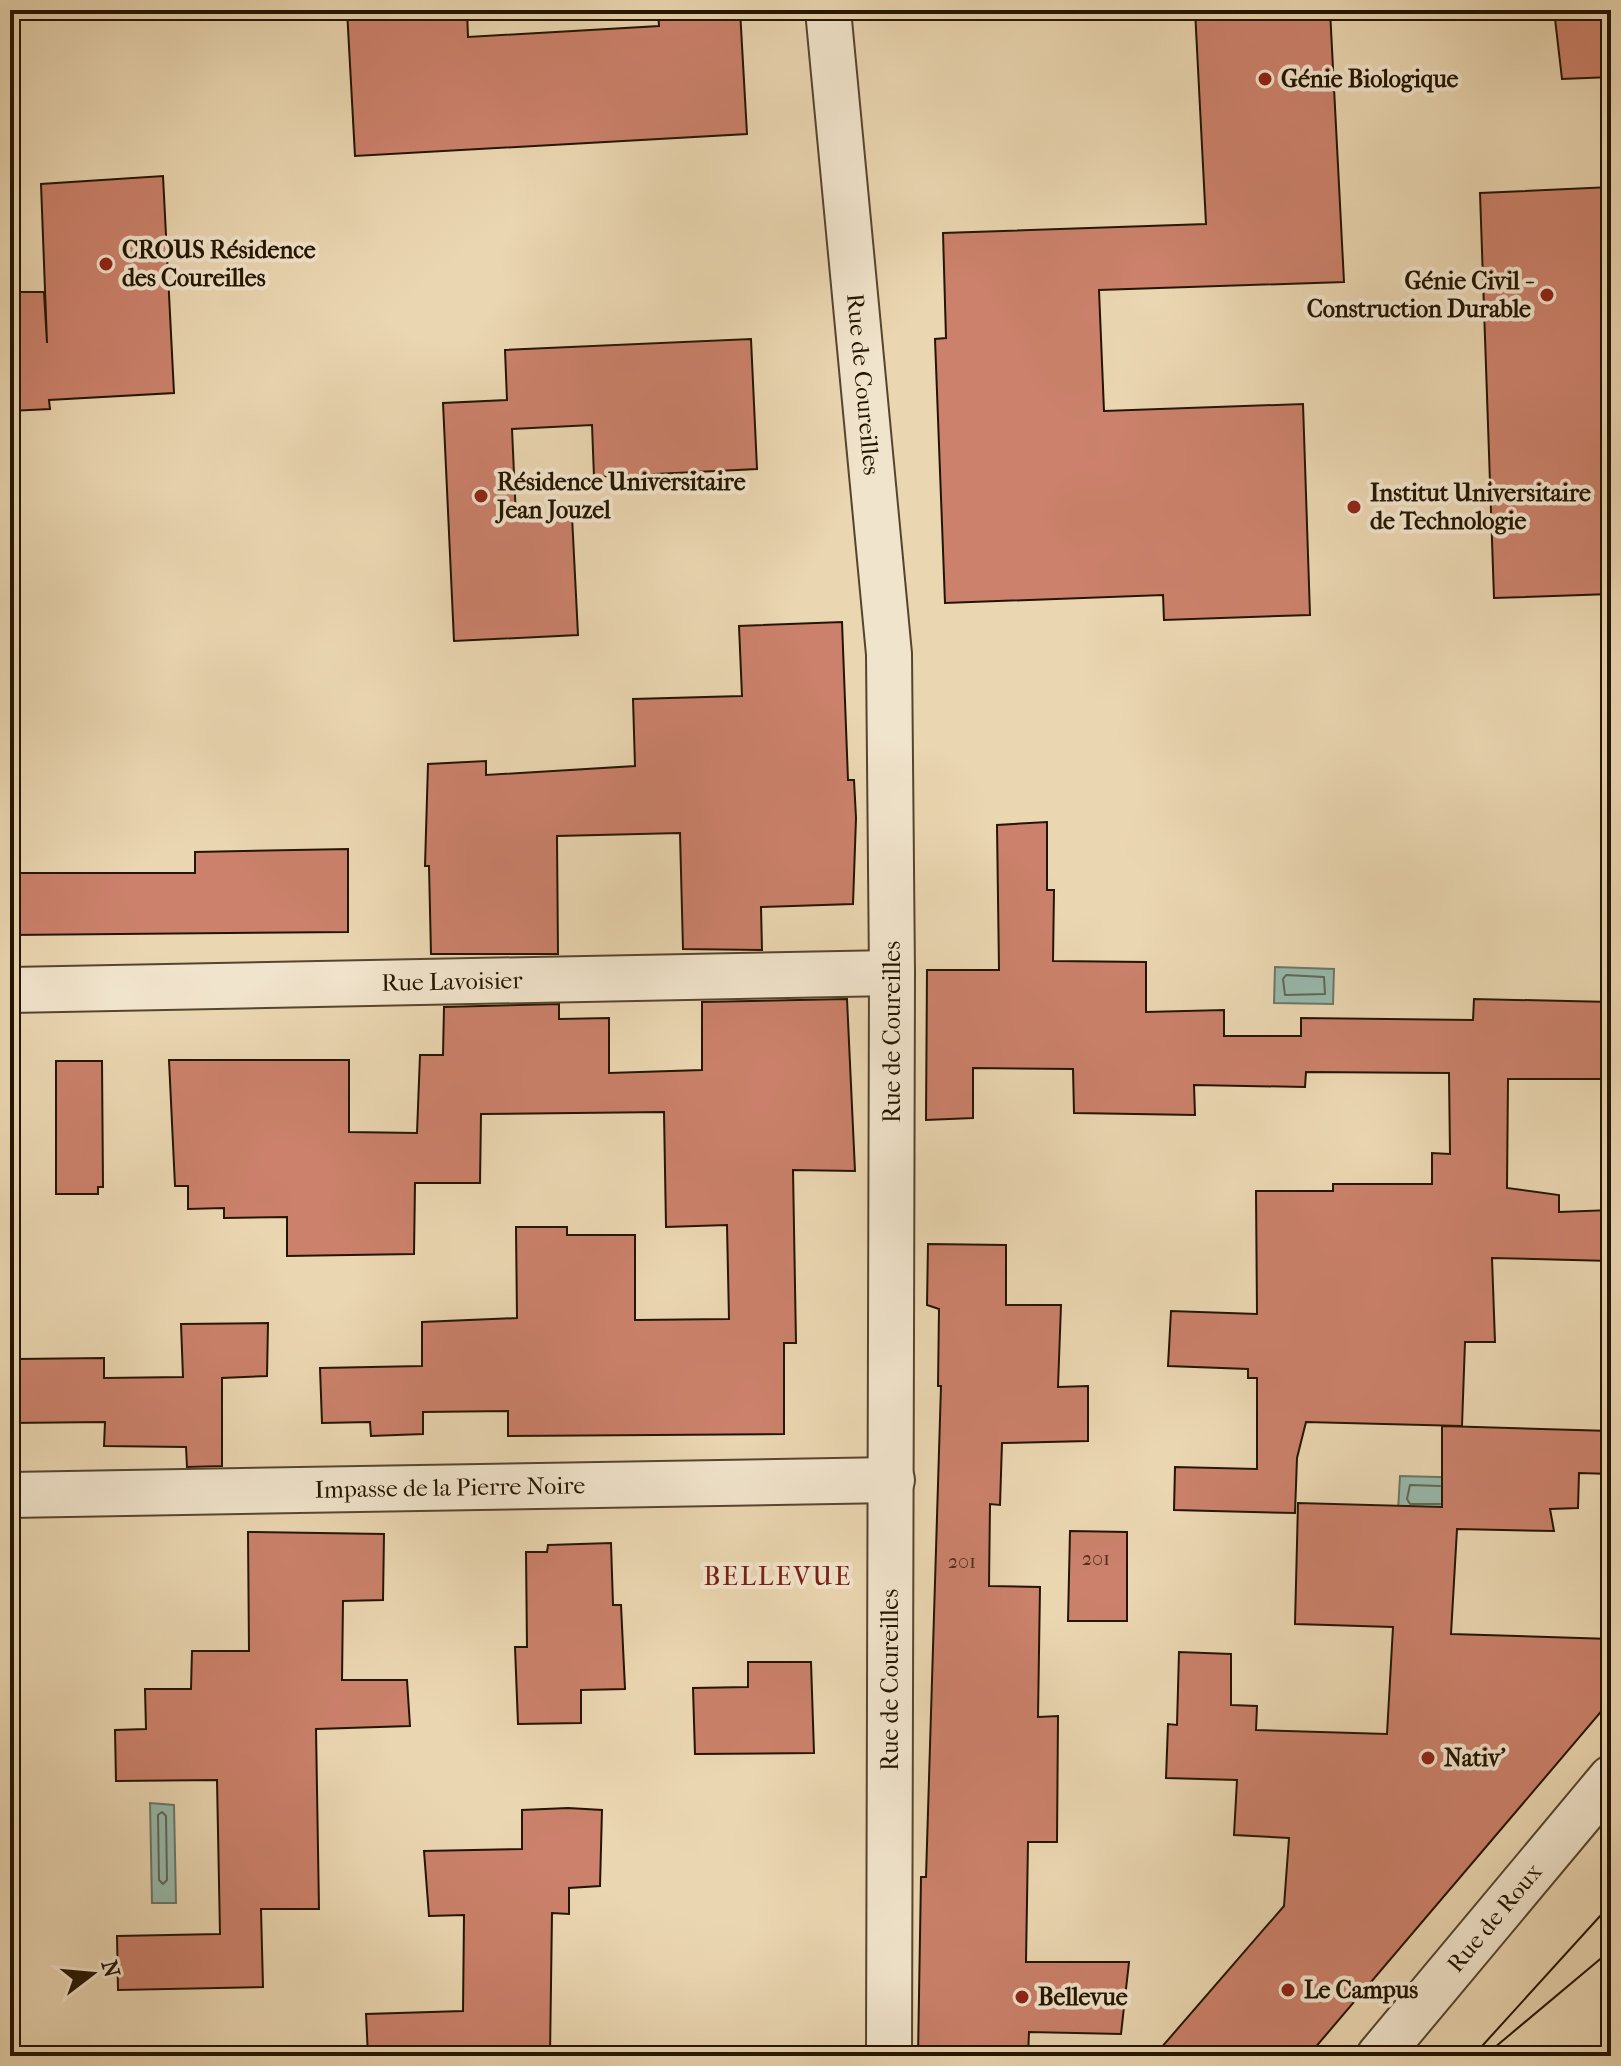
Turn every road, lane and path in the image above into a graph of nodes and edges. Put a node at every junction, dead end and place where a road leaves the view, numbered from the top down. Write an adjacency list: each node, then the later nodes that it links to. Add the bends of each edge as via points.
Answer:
1 (828, 10): 2 (street, Rue de Coureilles, via 889,654)
2 (892, 973): 3 (street, Rue Lavoisier); 4 (street, Rue de Coureilles)
3 (10, 990)
4 (892, 1480): 5 (street, Impasse de la Pierre Noire); 7 (street, Rue de Coureilles)
5 (10, 1495)
6 (1611, 1778): 8 (street, Rue de Roux)
7 (889, 2056)
8 (1379, 2056)

